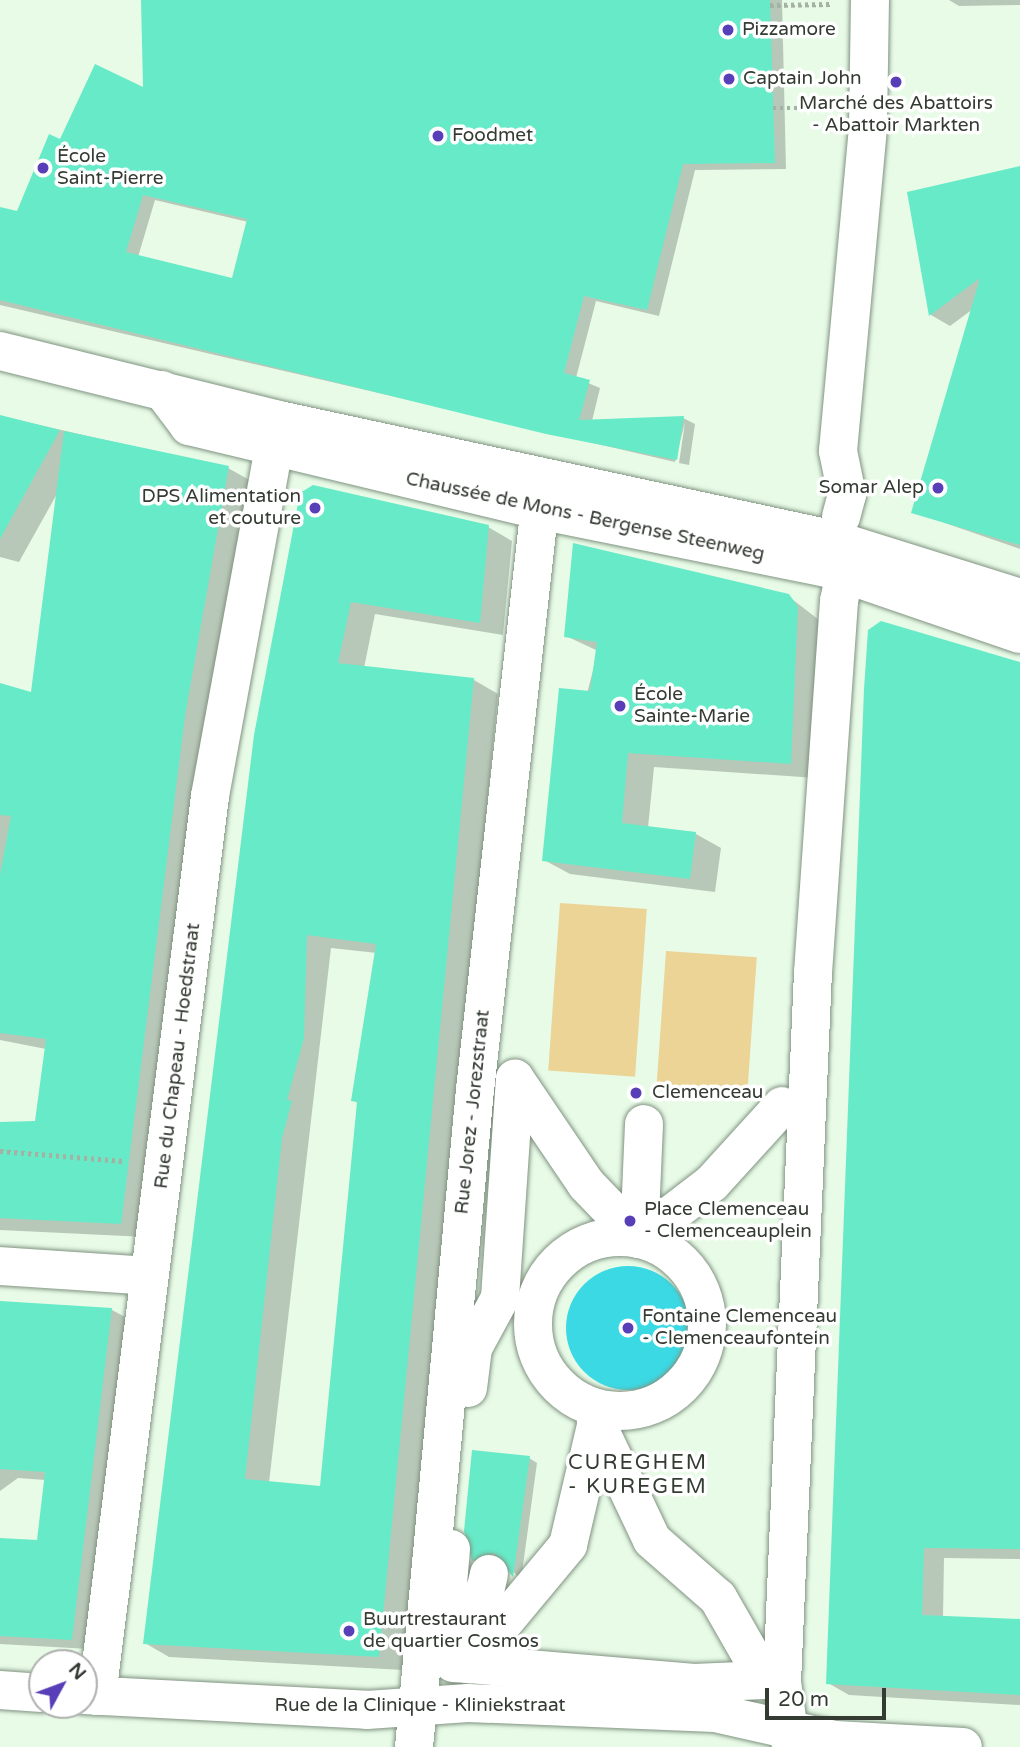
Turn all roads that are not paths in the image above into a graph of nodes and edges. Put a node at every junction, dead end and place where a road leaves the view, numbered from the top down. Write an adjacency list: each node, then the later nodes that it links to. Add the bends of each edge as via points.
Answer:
1 (870, 2): 5 (street, via 869,108 838,451 846,495)
2 (0, 351): 3 (street, Chaussée de Mons - Bergense Steenweg, via 162,390)
3 (275, 434): 4 (street, Chaussée de Mons - Bergense Steenweg); 12 (street, Rue du Chapeau - Hoedstraat, via 210,796)
4 (541, 494): 5 (street, Chaussée de Mons - Bergense Steenweg); 21 (street, Rue Jorez - Jorezstraat, via 474,1090)
5 (845, 545): 6 (street, Chaussée de Mons - Bergense Steenweg); 7 (street, Chaussée de Mons - Bergense Steenweg); 22 (street, via 812,987 782,1682)
6 (1020, 598)
7 (1020, 634)
8 (782, 1106): 10 (street, via 712,1183)
9 (644, 1124): 10 (street)
10 (639, 1239): 13 (street, via 582,1245); 13 (street, via 586,1184 515,1079); 14 (street, via 689,1270 707,1314 706,1338 700,1360 669,1396)
11 (0, 1266): 12 (street)
12 (149, 1276): 15 (street, Rue du Chapeau - Hoedstraat)
13 (518, 1300): 14 (street, via 545,1368); 17 (street, via 473,1348 448,1582)
14 (599, 1415): 17 (street, via 568,1545 516,1603); 17 (street, via 652,1540 719,1598 765,1680 694,1683)
15 (97, 1649)
16 (429, 1661): 17 (street)
17 (469, 1672)
18 (0, 1690): 19 (street)
19 (28, 1692)
20 (98, 1696): 21 (street, Rue de la Clinique - Kliniekstraat)
21 (417, 1708): 22 (street, Rue de la Clinique - Kliniekstraat, via 468,1703 715,1713); 23 (street, Rue Jorez - Jorezstraat)
22 (791, 1738): 24 (street, Rue de la Clinique - Kliniekstraat)
23 (414, 1747)
24 (962, 1747)

